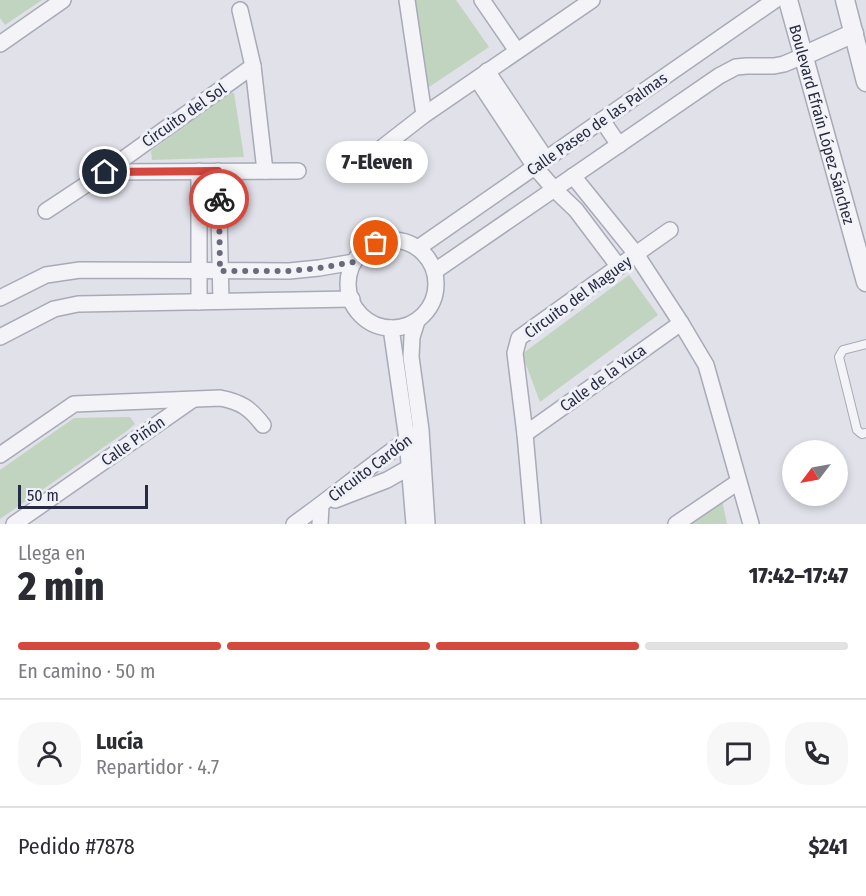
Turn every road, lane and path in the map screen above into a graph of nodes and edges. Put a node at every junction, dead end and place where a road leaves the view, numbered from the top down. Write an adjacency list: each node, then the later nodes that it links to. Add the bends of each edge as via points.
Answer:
1 (63, 0): 10 (street)
2 (406, 0): 16 (street)
3 (482, 0): 11 (street)
4 (591, 0): 11 (street)
5 (775, 0): 17 (street, Calle Paseo de las Palmas)
6 (788, 0): 12 (street, Boulevard Efraín López Sánchez)
7 (845, 0): 9 (street)
8 (240, 10): 13 (street)
9 (854, 33): 12 (street); 15 (street)
10 (0, 44)
11 (517, 51): 14 (street)
12 (803, 56): 18 (street, Calle Paseo de las Palmas, via 774,66 736,67); 37 (street, Boulevard Efraín López Sánchez)
13 (253, 66): 23 (street); 25 (street, Circuito del Sol)
14 (482, 75): 16 (street); 20 (street)
15 (866, 82)
16 (424, 116): 19 (street)
17 (602, 120): 18 (street); 20 (street, Calle Paseo de las Palmas)
18 (619, 145): 26 (street, Calle Paseo de las Palmas)
19 (379, 150)
20 (541, 163): 27 (street); 30 (street, Calle Paseo de las Palmas)
21 (200, 171): 22 (street, Circuito del Sol); 25 (street, Circuito del Sol); 34 (street)
22 (218, 171): 23 (street, Circuito del Sol); 35 (street)
23 (265, 171): 24 (street, Circuito del Sol)
24 (298, 171)
25 (105, 172): 28 (street)
26 (573, 176): 27 (street, Calle Paseo de las Palmas); 31 (street)
27 (554, 189): 33 (street, via 576,210); 36 (street, Calle Paseo de las Palmas)
28 (46, 211)
29 (670, 230): 31 (street)
30 (418, 248): 32 (street, via 391,240 376,243 363,250); 36 (street)
31 (636, 254): 33 (street, Circuito del Maguey); 43 (street, Circuito del Maguey)
32 (354, 262): 35 (street, via 289,271); 39 (street, via 349,276)
33 (619, 267): 51 (street, Circuito del Maguey, via 519,338 515,353)
34 (199, 271): 35 (street); 38 (street, via 80,270 46,275); 41 (street)
35 (220, 271): 40 (street)
36 (435, 271): 42 (street, via 434,299)
37 (866, 279)
38 (0, 298)
39 (352, 299): 40 (street); 44 (street, via 363,317)
40 (221, 301): 41 (street)
41 (199, 302): 45 (street, via 78,304 54,309)
42 (417, 321): 44 (street); 49 (street, via 411,357)
43 (681, 323): 51 (street, Calle de la Yuca); 55 (street, Circuito del Maguey, via 706,365)
44 (390, 328): 52 (street)
45 (0, 337)
46 (866, 344): 50 (lane, via 843,350 838,357 857,430)
47 (192, 400): 48 (street, via 234,401 253,412); 53 (street, via 74,404); 57 (street, Calle Piñón)
48 (263, 425)
49 (421, 430): 52 (street, Circuito Cardón); 54 (street)
50 (866, 433)
51 (525, 434): 62 (street, Circuito del Maguey)
52 (407, 439): 54 (street); 56 (street, Circuito Cardón)
53 (2, 449)
54 (416, 463): 56 (street, Circuito Cardón, via 387,480); 60 (street); 61 (street)
55 (738, 482): 63 (street); 64 (street, Circuito del Maguey)
56 (321, 505): 58 (street); 59 (street)
57 (14, 524)
58 (294, 524)
59 (320, 524)
60 (414, 524)
61 (427, 524)
62 (533, 524)
63 (676, 524)
64 (751, 524)

